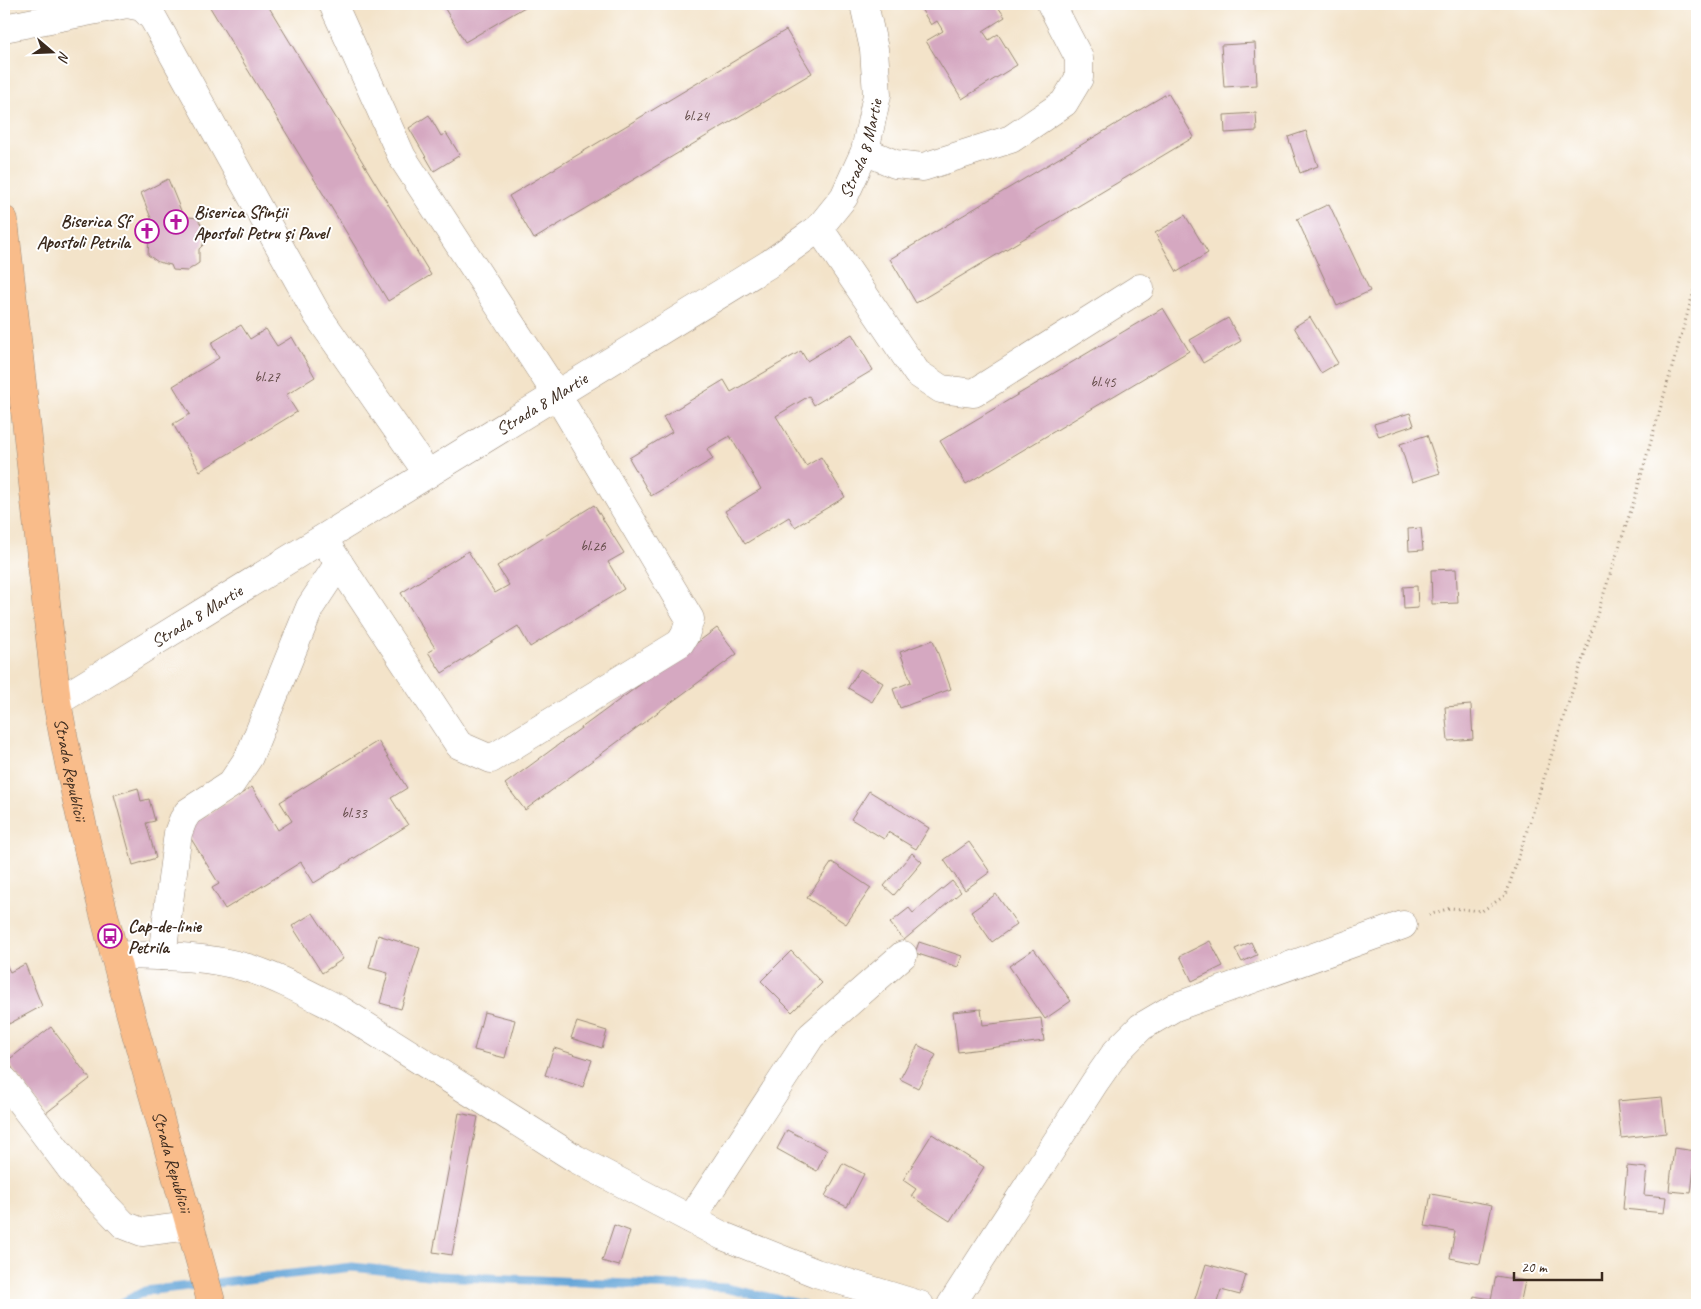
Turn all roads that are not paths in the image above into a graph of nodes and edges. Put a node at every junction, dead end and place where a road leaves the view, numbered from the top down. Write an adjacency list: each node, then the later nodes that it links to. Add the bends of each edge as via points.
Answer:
1 (333, 4): 9 (street, via 402,157)
2 (864, 4): 5 (street, Strada 8 Martie, via 874,49 877,95)
3 (1051, 4): 5 (street, via 1079,58 1079,78 1064,103 1011,139 923,167 895,164)
4 (4, 28): 10 (street, via 127,4 142,7 153,18 318,316)
5 (865, 151): 7 (street, Strada 8 Martie, via 844,197)
6 (4, 220): 13 (main road, Strada Republicii)
7 (819, 228): 8 (street, via 917,373 941,389 974,393); 9 (street, Strada 8 Martie, via 769,264)
8 (1140, 288)
9 (557, 395): 10 (street, Strada 8 Martie); 12 (street, via 690,618 680,643 491,759 459,746)
10 (428, 474): 11 (street, Strada 8 Martie)
11 (323, 539): 12 (street); 13 (street, Strada 8 Martie)
12 (339, 563): 17 (street, via 310,607 250,757 231,784 188,812 182,820)
13 (57, 702): 15 (main road, Strada Republicii, via 71,778)
14 (1403, 925): 24 (street, via 1175,1007 1141,1027 1116,1052 1095,1082)
15 (114, 955): 17 (street); 20 (main road, Strada Republicii)
16 (903, 955): 19 (street, via 811,1036)
17 (162, 956): 19 (street, via 213,960 249,968 304,992 342,1012 576,1159)
18 (4, 1080): 20 (street, via 74,1174 124,1225 142,1232)
19 (691, 1219): 21 (street, via 723,1236)
20 (190, 1226): 22 (main road, Strada Republicii)
21 (875, 1298): 23 (street)
22 (212, 1305)
23 (920, 1305)
24 (951, 1305)

